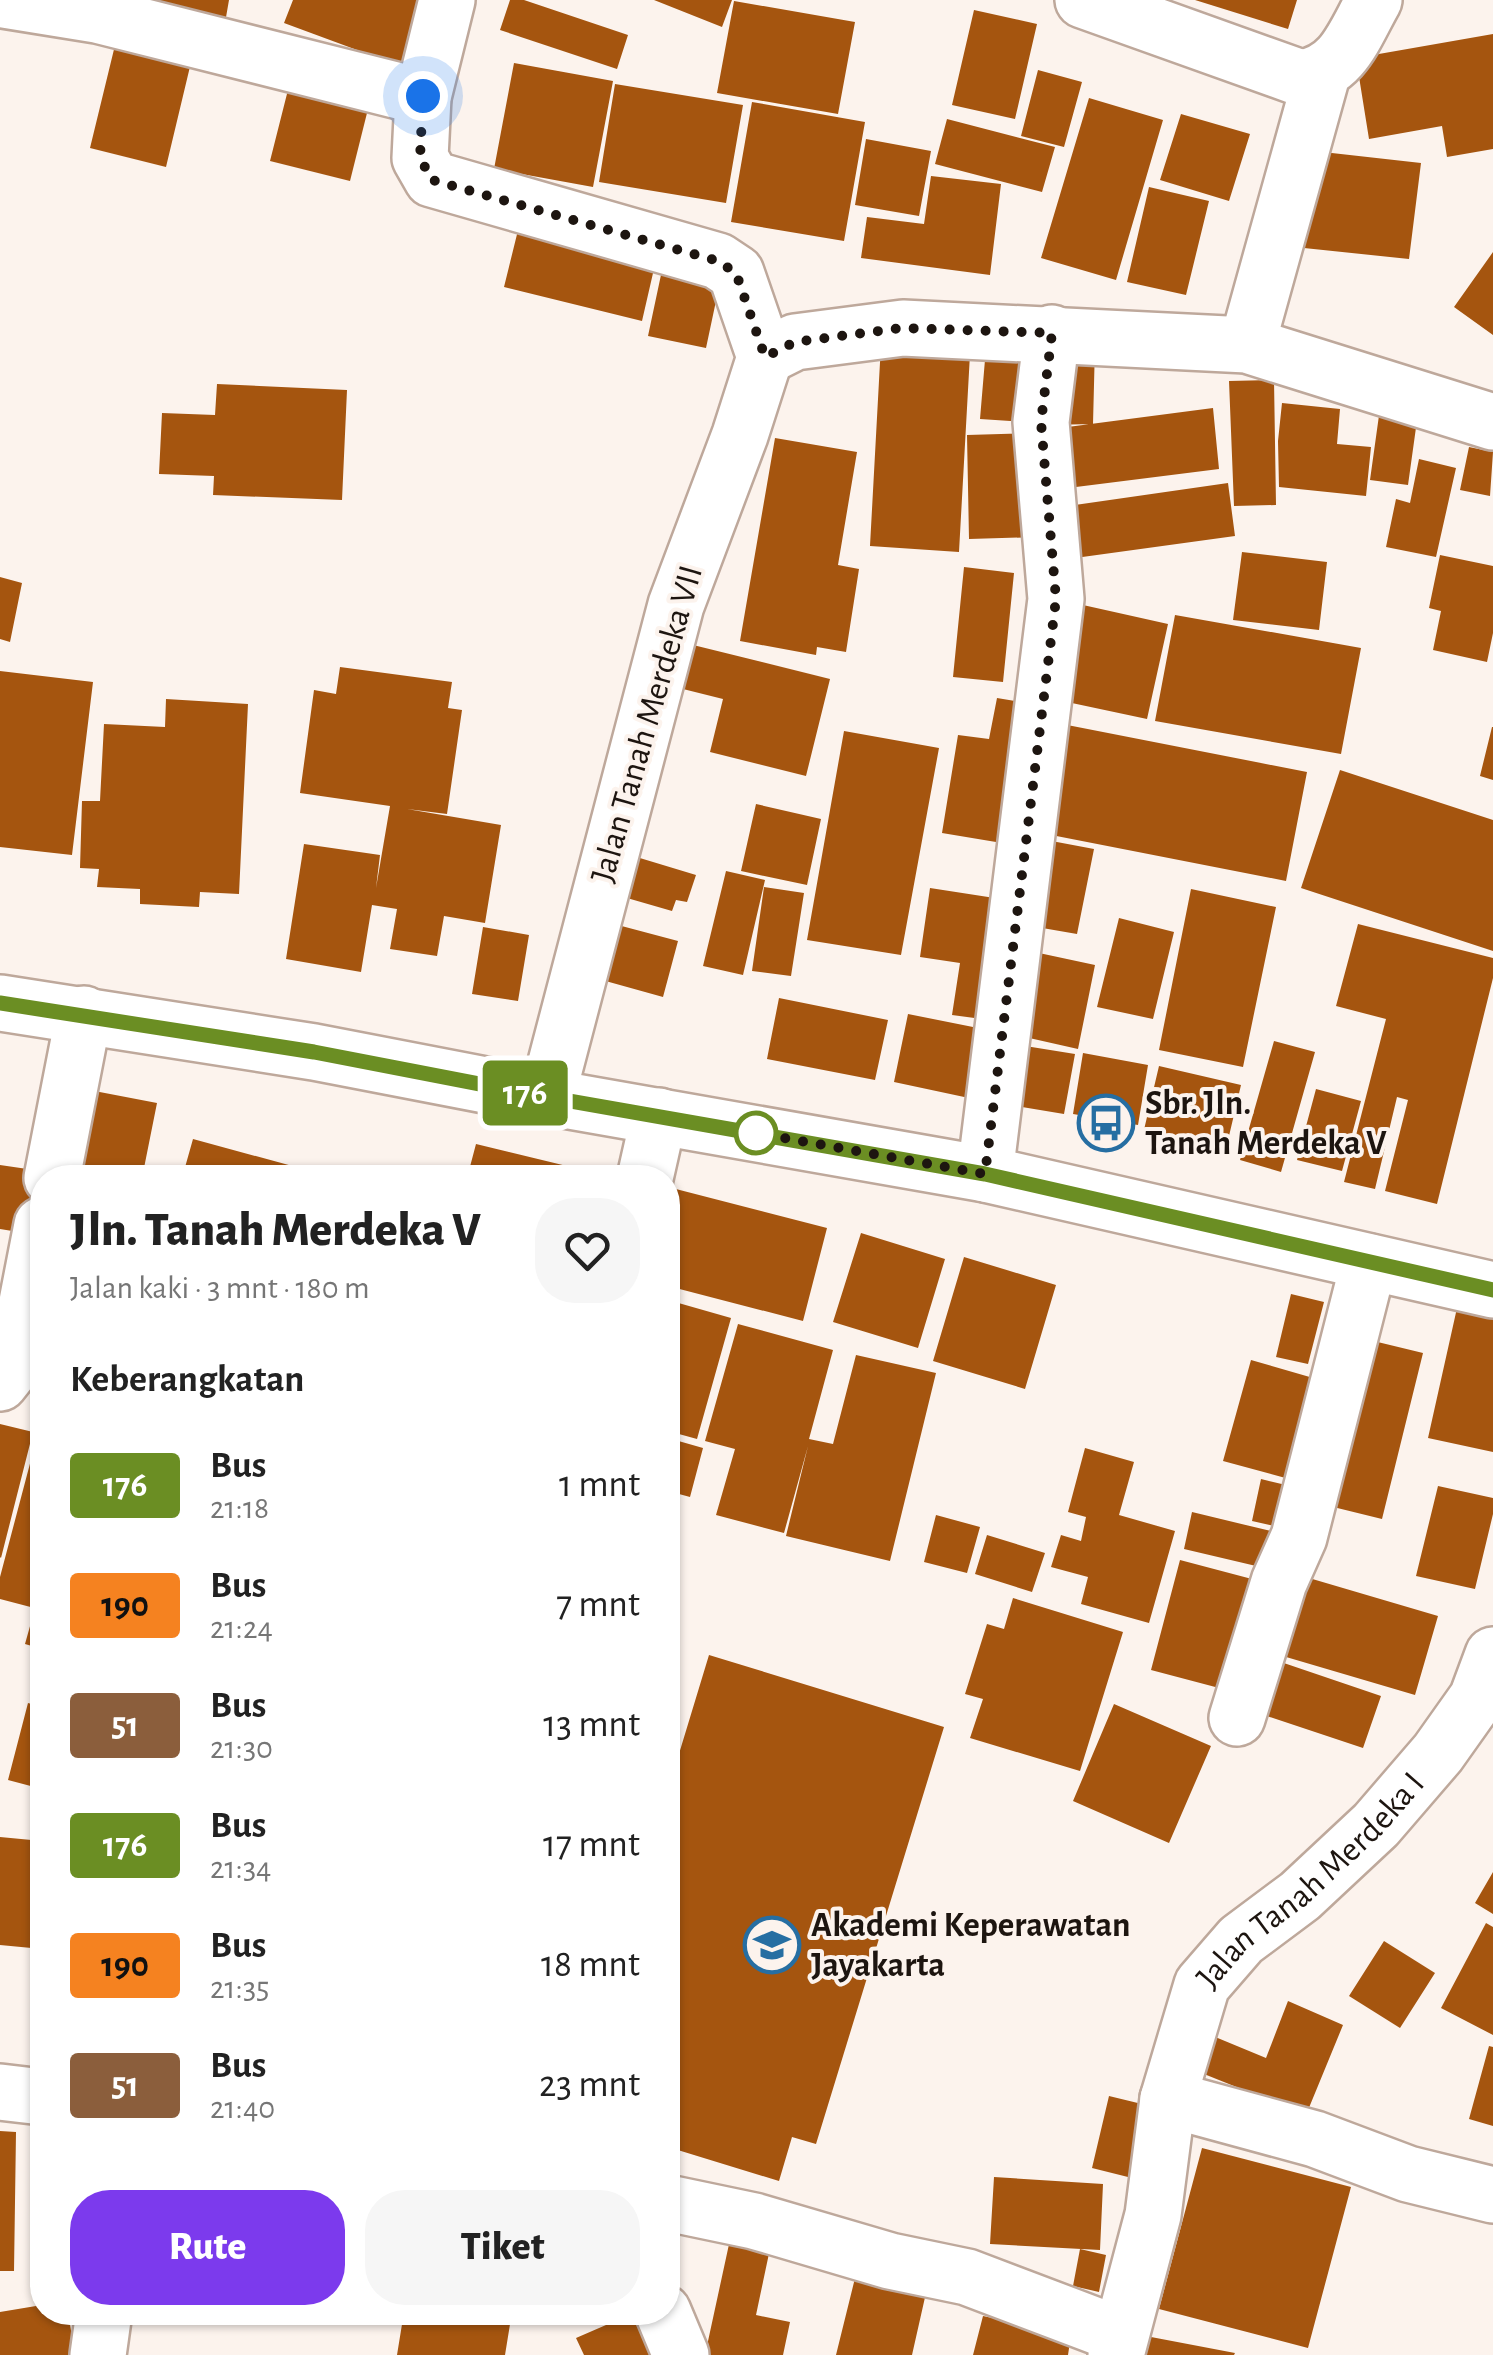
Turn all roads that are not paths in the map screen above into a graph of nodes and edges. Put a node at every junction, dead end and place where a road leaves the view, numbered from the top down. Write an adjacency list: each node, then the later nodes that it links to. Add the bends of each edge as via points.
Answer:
1 (3, 0): 6 (street, via 97,16)
2 (447, 0): 6 (street)
3 (1083, 0): 5 (street, via 1301,78)
4 (1374, 0): 5 (street, via 1340,60)
5 (1322, 75): 8 (street)
6 (423, 96): 9 (street, via 420,158 432,180 718,261 736,273)
7 (1052, 333): 8 (street); 9 (street, via 902,328 795,342); 17 (street, via 1041,422 1056,599)
8 (1247, 345): 10 (street)
9 (765, 357): 13 (street, Jalan Tanah Merdeka VII, via 676,605)
10 (1493, 422)
11 (0, 1003): 12 (street)
12 (84, 1014): 13 (street); 15 (street)
13 (547, 1097): 14 (street)
14 (659, 1116): 16 (street); 17 (street)
15 (55, 1165)
16 (648, 1165)
17 (985, 1174): 18 (street)
18 (1369, 1262): 20 (street); 23 (street, via 1299,1537)
19 (30, 1287): 21 (street, via 15,1364)
20 (1493, 1290)
21 (0, 1383)
22 (1493, 1656): 26 (street, Jalan Tanah Merdeka I, via 1477,1698 1376,1826 1240,1940 1202,1985)
23 (1237, 1718)
24 (0, 2092): 25 (street)
25 (30, 2096)
26 (1168, 2099): 27 (street); 31 (street, Jalan Tanah Merdeka I, via 1154,2215)
27 (1493, 2195)
28 (680, 2206): 31 (street, via 967,2278)
29 (102, 2325): 32 (street)
30 (668, 2325): 33 (street)
31 (1118, 2345)
32 (98, 2355)
33 (681, 2355)

